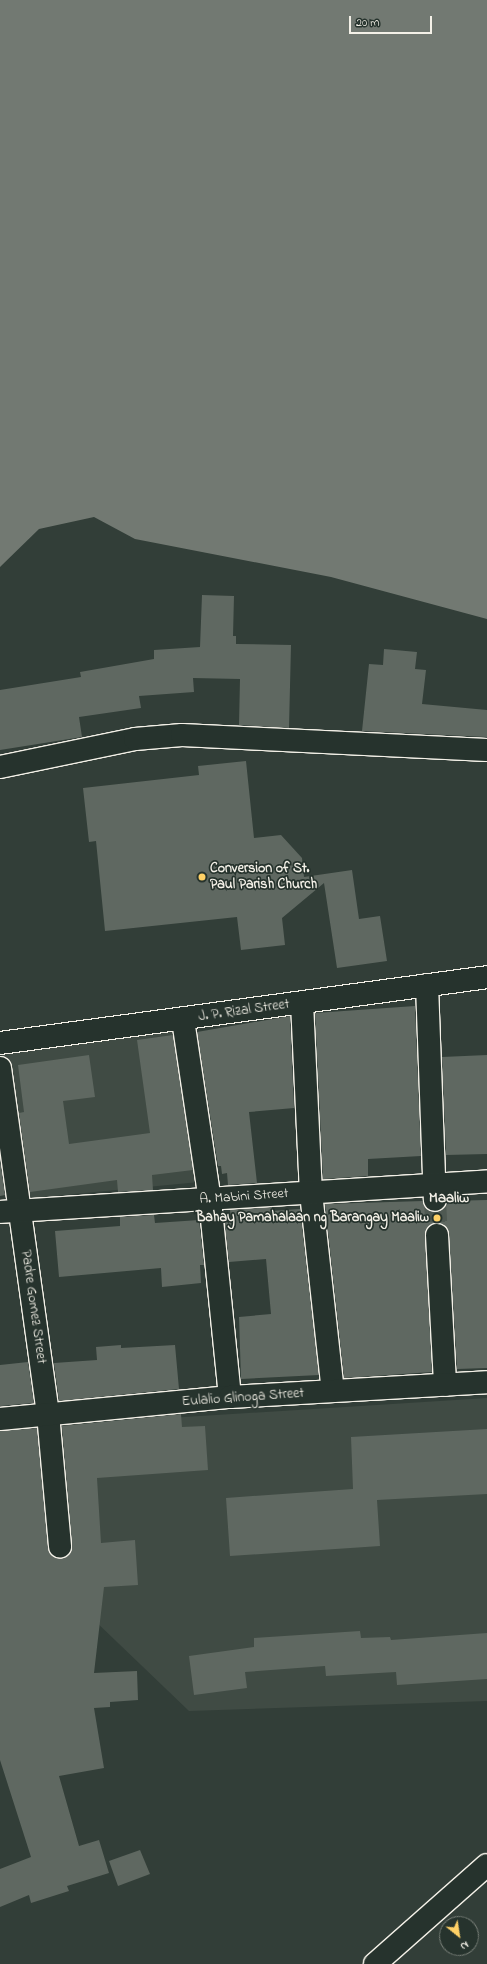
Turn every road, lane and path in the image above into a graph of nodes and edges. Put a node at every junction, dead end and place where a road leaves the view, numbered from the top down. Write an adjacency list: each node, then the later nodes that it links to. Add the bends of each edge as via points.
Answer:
1 (487, 750): 2 (street, via 182,735 135,739)
2 (0, 767)
3 (487, 977): 4 (street, J. P. Rizal Street)
4 (427, 985): 5 (street, J. P. Rizal Street); 10 (street)
5 (302, 1003): 6 (street, J. P. Rizal Street); 11 (street)
6 (183, 1020): 7 (street, J. P. Rizal Street); 12 (street)
7 (0, 1043)
8 (0, 1068): 13 (street, Padre Gomez Street)
9 (487, 1181): 10 (street, A. Mabini Street)
10 (435, 1192): 11 (street, A. Mabini Street)
11 (311, 1193): 12 (street, A. Mabini Street); 17 (street)
12 (210, 1200): 13 (street, A. Mabini Street); 18 (street)
13 (10, 1211): 19 (street, Padre Gomez Street)
14 (437, 1235): 16 (street)
15 (487, 1382): 16 (street, Eulalio Glinoga Street)
16 (445, 1385): 17 (street, Eulalio Glinoga Street)
17 (333, 1392): 18 (street, Eulalio Glinoga Street)
18 (230, 1398): 19 (street, Eulalio Glinoga Street)
19 (48, 1414): 20 (street, Eulalio Glinoga Street); 21 (street, Padre Gomez Street)
20 (0, 1419)
21 (60, 1546)
22 (487, 1865): 23 (street)
23 (375, 1964)

